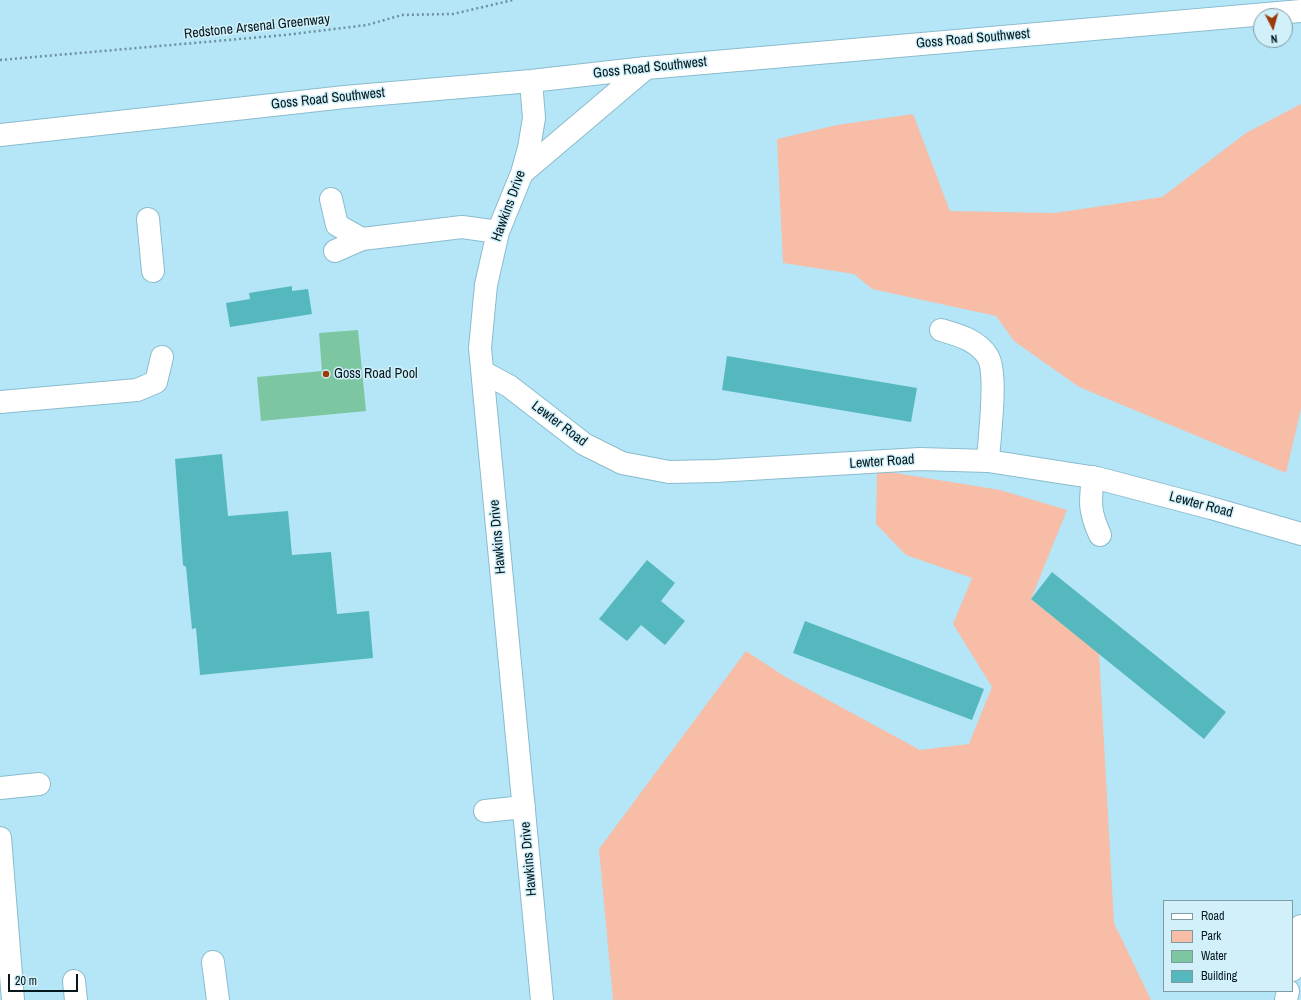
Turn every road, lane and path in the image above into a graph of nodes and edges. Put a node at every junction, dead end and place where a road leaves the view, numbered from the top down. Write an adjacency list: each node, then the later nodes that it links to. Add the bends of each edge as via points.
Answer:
1 (513, 0): 3 (path, Redstone Arsenal Greenway, via 453,14 402,15 367,25 292,34)
2 (1301, 11): 4 (street, Goss Road Southwest)
3 (0, 60)
4 (646, 68): 5 (street, Goss Road Southwest); 7 (street)
5 (530, 81): 6 (street, Goss Road Southwest, via 344,97); 7 (street, Hawkins Drive, via 534,118 530,148)
6 (0, 135)
7 (522, 173): 10 (street, Hawkins Drive)
8 (331, 199): 11 (street, via 337,225)
9 (148, 219): 13 (street)
10 (498, 232): 11 (street, via 462,227); 16 (street, Hawkins Drive, via 486,285 480,348)
11 (362, 239): 12 (street)
12 (335, 251)
13 (153, 271)
14 (941, 330): 18 (street, via 963,336 988,357 993,373)
15 (162, 357): 17 (street, via 156,382 137,390)
16 (482, 372): 18 (street, Lewter Road, via 508,386 584,444 622,463 669,472 716,472 920,459); 24 (street, Hawkins Drive)
17 (0, 402)
18 (988, 461): 19 (street, Lewter Road)
19 (1092, 477): 20 (street, Lewter Road); 21 (street, via 1092,517)
20 (1301, 534)
21 (1100, 535)
22 (40, 784): 23 (street)
23 (0, 788)
24 (524, 807): 25 (street); 32 (street, Hawkins Drive)
25 (485, 811)
26 (0, 838): 30 (street)
27 (1301, 926): 29 (street)
28 (214, 962): 31 (street)
29 (1293, 965)
30 (13, 1000)
31 (218, 1000)
32 (542, 1000)

